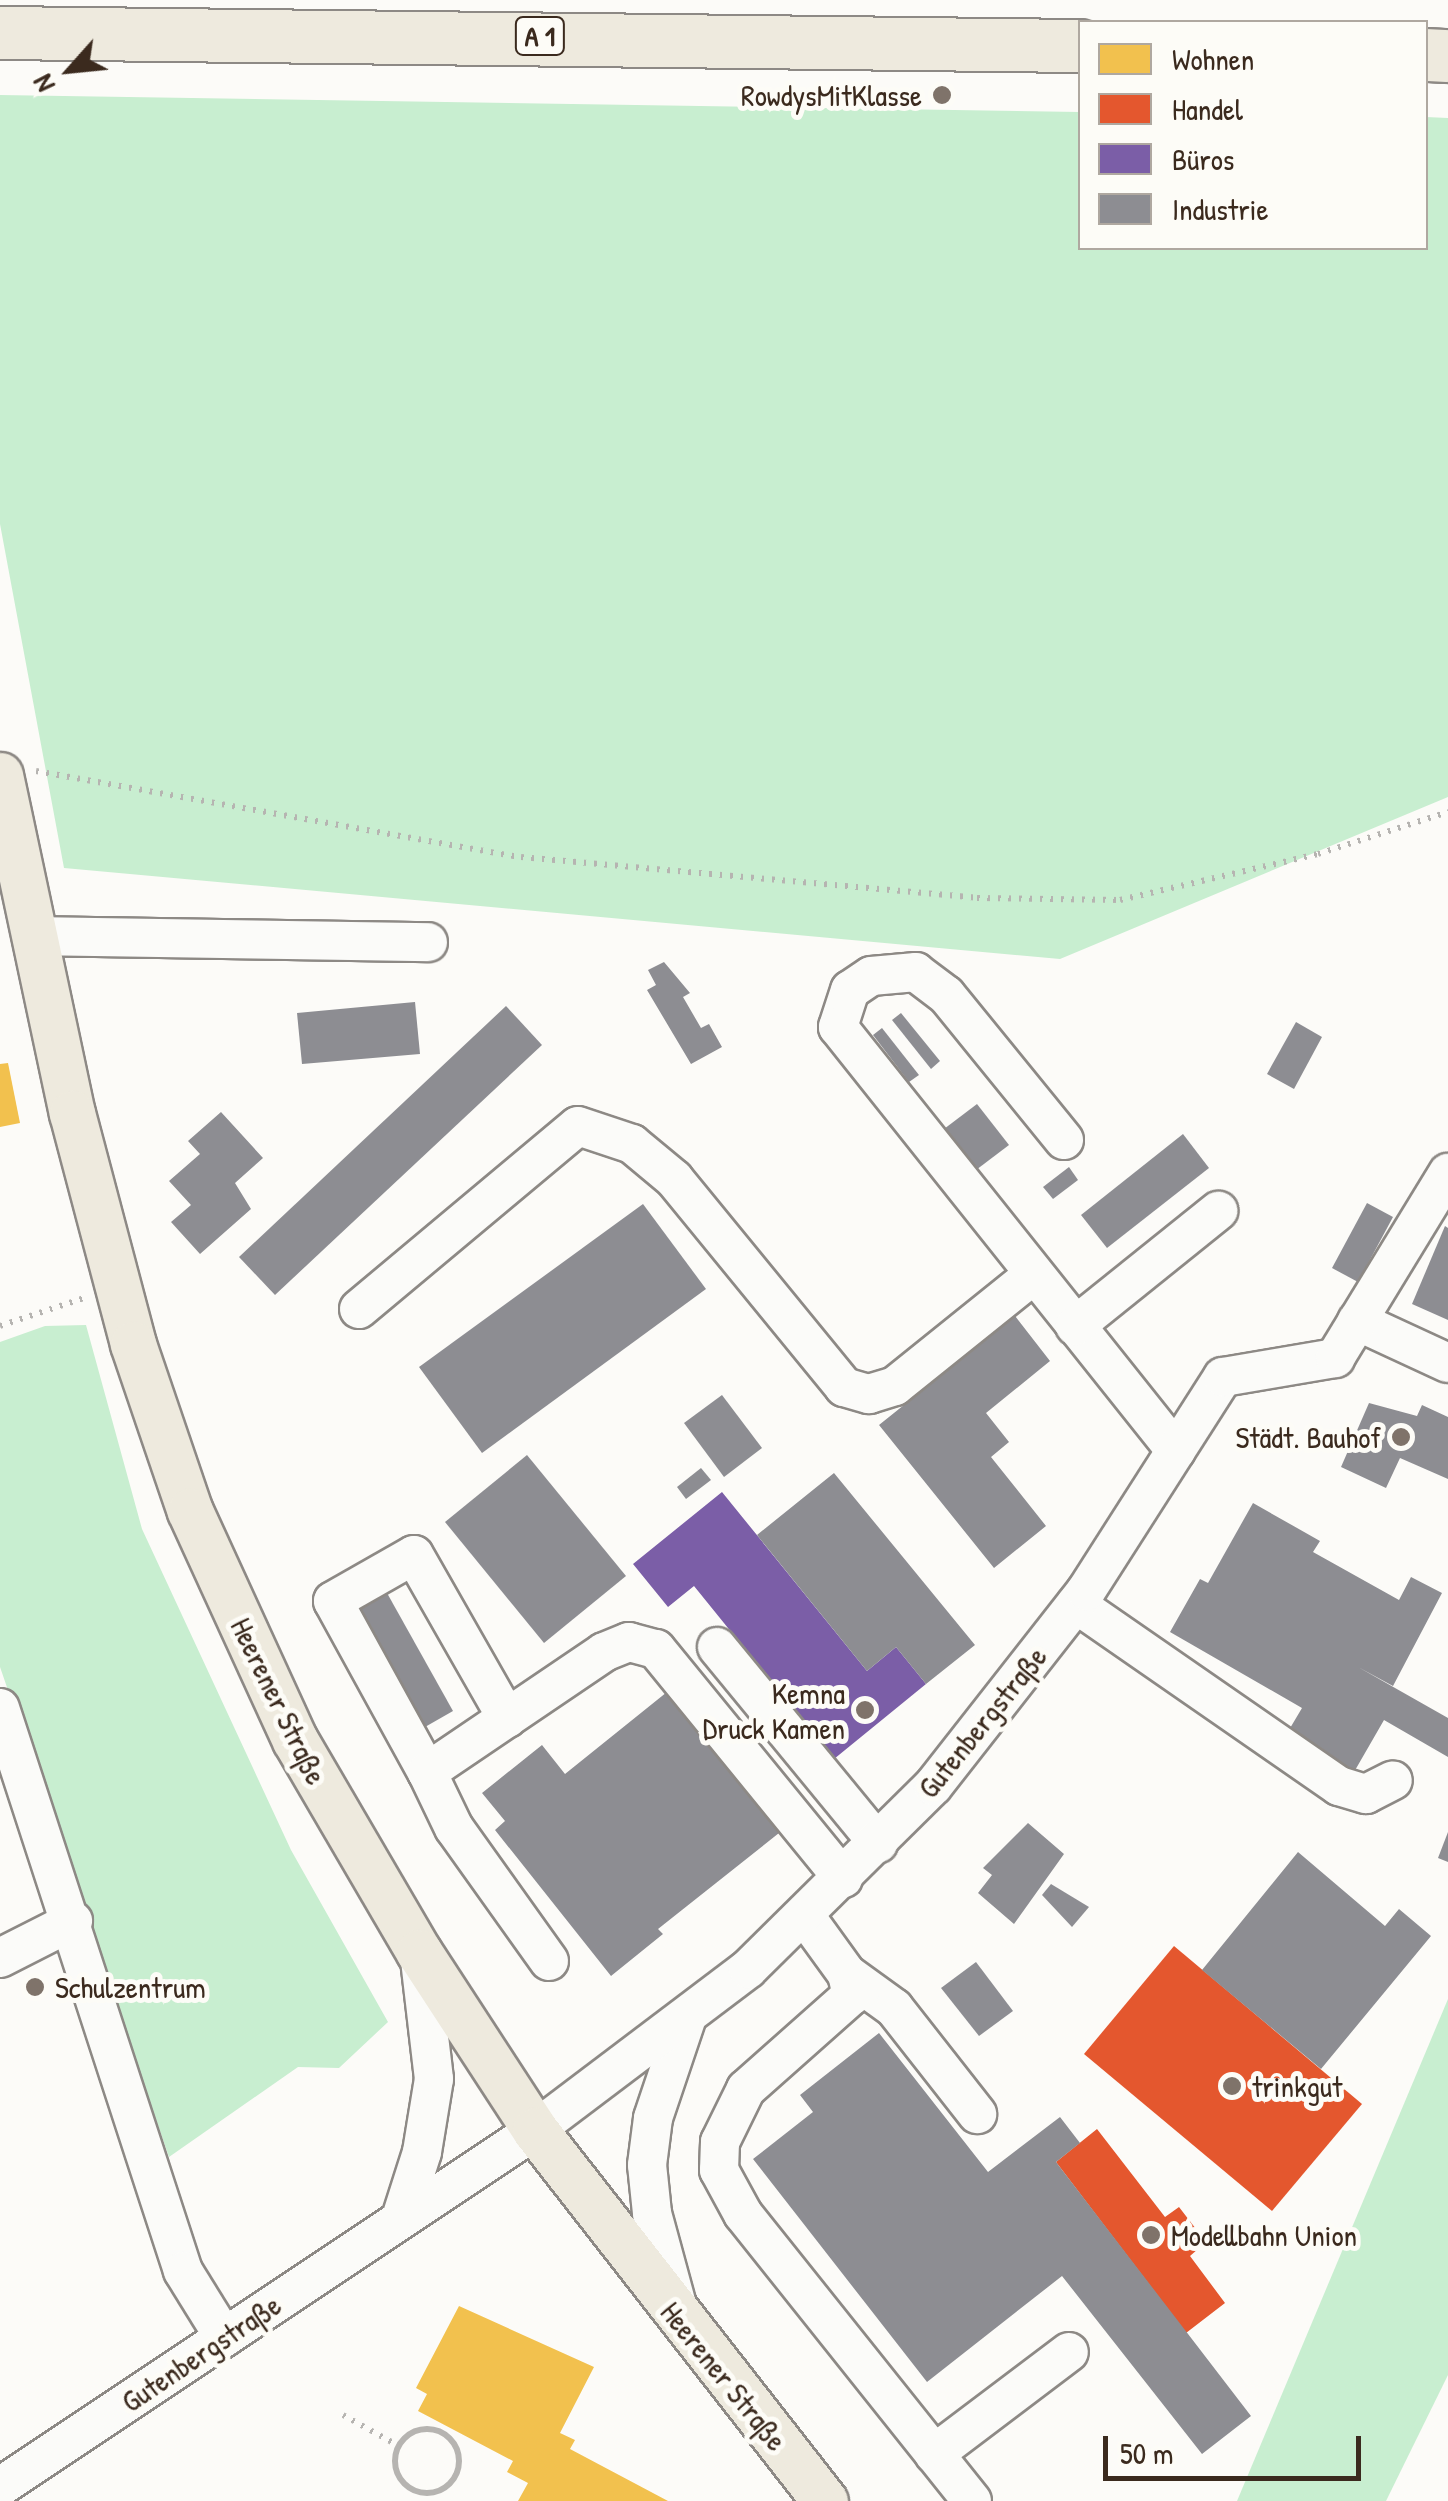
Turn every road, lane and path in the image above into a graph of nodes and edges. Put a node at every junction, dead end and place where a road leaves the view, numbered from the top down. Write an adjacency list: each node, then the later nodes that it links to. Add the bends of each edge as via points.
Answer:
1 (0, 33): 2 (highway, A 1)
2 (1078, 46)
3 (61, 774): 5 (path, via 521,857 977,898 1120,900 1318,854)
4 (0, 775): 6 (main road, Heerener Straße)
5 (1448, 812)
6 (34, 936): 7 (street); 12 (main road, Heerener Straße)
7 (428, 942)
8 (1064, 1140): 11 (street, via 946,995 916,972 872,976 850,990 838,1026)
9 (1448, 1173): 14 (street)
10 (1218, 1211): 16 (street)
11 (1033, 1275): 13 (street, via 894,1386 868,1394 844,1387 674,1179 632,1144 578,1126); 16 (street)
12 (118, 1287): 15 (path); 29 (main road, Heerener Straße, via 160,1430 243,1630 295,1740)
13 (359, 1309)
14 (1357, 1321): 17 (street); 18 (street, Gutenbergstraße, via 1335,1358 1223,1377)
15 (0, 1326)
16 (1075, 1326): 18 (street)
17 (1448, 1363)
18 (1176, 1451): 19 (street, Gutenbergstraße)
19 (1076, 1604): 24 (street, via 1339,1786 1366,1794); 25 (street, Gutenbergstraße, via 933,1786)
20 (718, 1646): 25 (street)
21 (0, 1708): 28 (street)
22 (506, 1718): 23 (street); 23 (street, via 414,1555 333,1601); 26 (street, via 604,1652 629,1642 656,1649)
23 (427, 1772): 31 (street, via 454,1828)
24 (1393, 1780)
25 (878, 1843): 26 (street, Gutenbergstraße)
26 (843, 1878): 27 (street, Gutenbergstraße)
27 (805, 1916): 32 (street); 33 (street, Gutenbergstraße)
28 (73, 1921): 30 (street); 38 (street, via 183,2272)
29 (419, 1952): 35 (main road, Heerener Straße); 36 (street, via 434,2079 422,2152)
30 (0, 1958)
31 (549, 1960)
32 (847, 1974): 34 (street, via 894,2008); 42 (street, via 852,1995 746,2089 720,2142 719,2170 742,2214)
33 (686, 2020): 35 (street, Gutenbergstraße); 37 (street, via 654,2118 648,2165 652,2213)
34 (977, 2114)
35 (535, 2130): 36 (street, Gutenbergstraße); 37 (main road, Heerener Straße)
36 (401, 2218): 38 (street, Gutenbergstraße)
37 (682, 2324): 46 (main road, Heerener Straße)
38 (224, 2338): 43 (street, Gutenbergstraße)
39 (1069, 2352): 42 (street)
40 (343, 2415): 41 (path)
41 (399, 2446): 44 (path, via 399,2480 421,2493); 44 (path, via 408,2433 433,2428 454,2442 460,2467)
42 (934, 2454): 47 (street)
43 (0, 2487)
44 (446, 2488): 45 (path)
45 (451, 2501)
46 (825, 2501)
47 (972, 2501)

